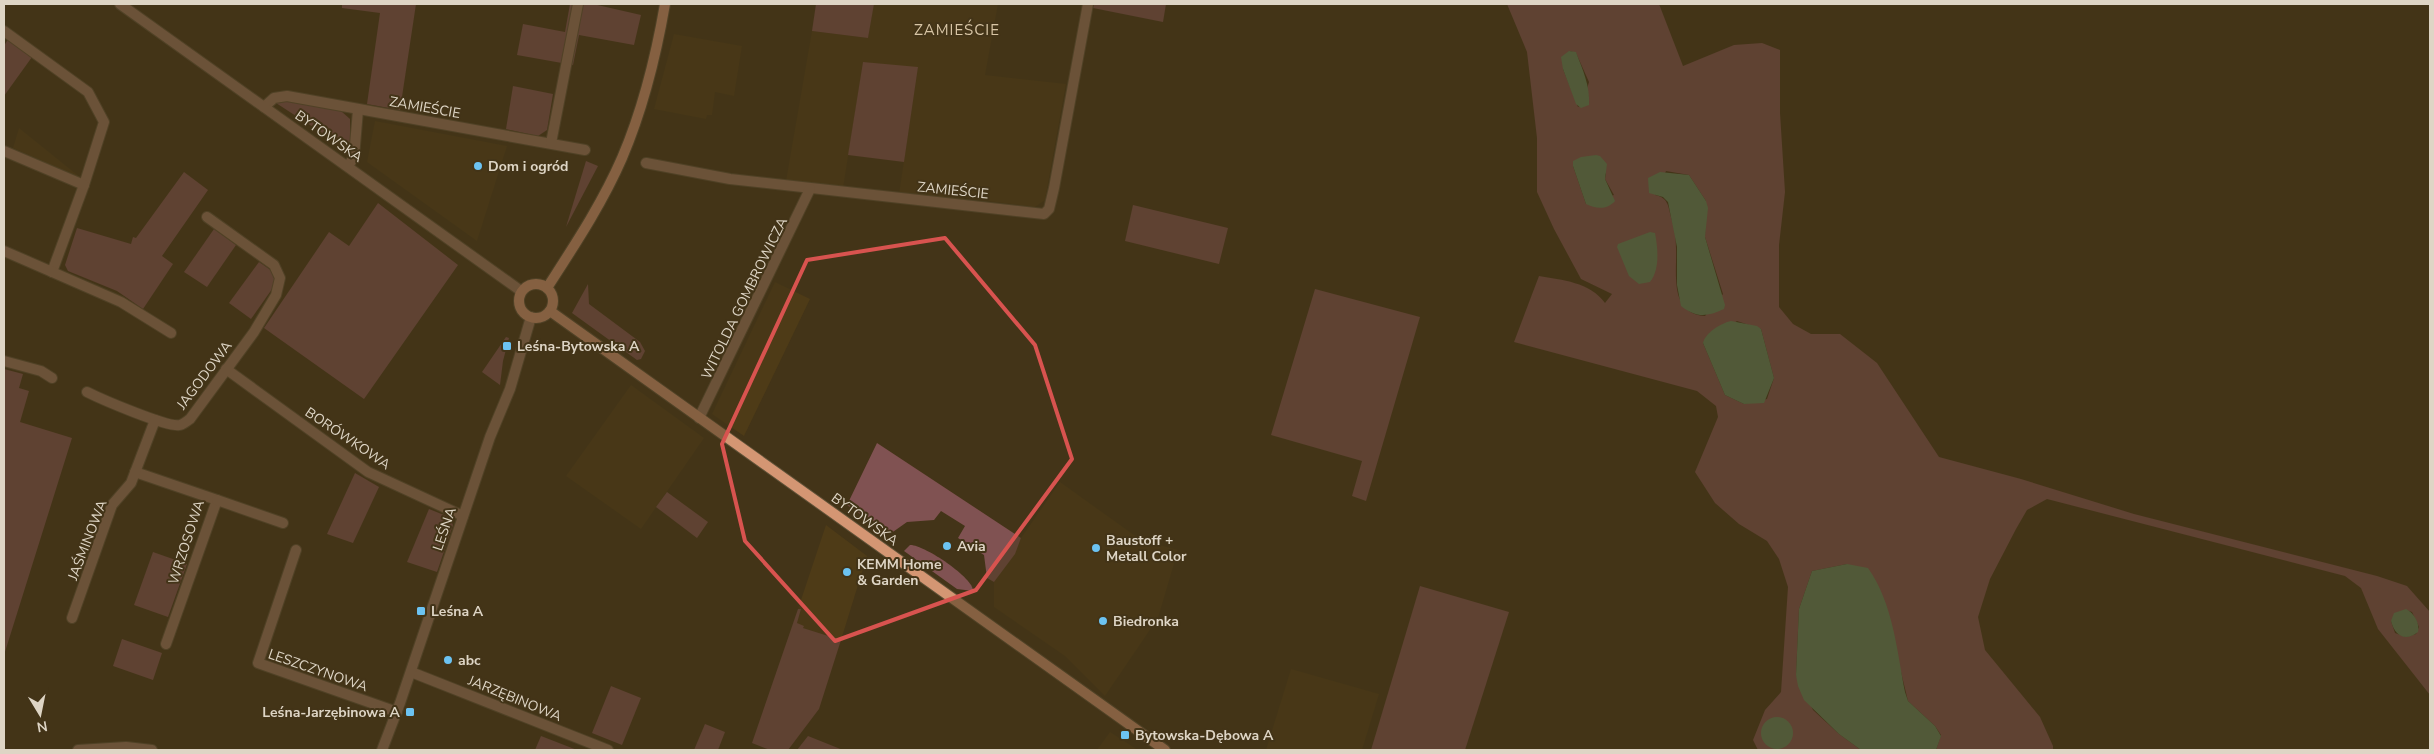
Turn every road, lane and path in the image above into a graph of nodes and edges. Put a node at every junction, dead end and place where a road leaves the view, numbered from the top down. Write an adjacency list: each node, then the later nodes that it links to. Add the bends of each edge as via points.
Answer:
1 (120, 4): 6 (street, BYTOWSKA)
2 (578, 4): 8 (street)
3 (665, 4): 18 (main road, via 651,72 622,158 592,218)
4 (1088, 4): 14 (street, ZAMIEŚCIE, via 1054,188 1049,209 1044,214)
5 (4, 31): 13 (street, via 88,92 102,115 104,122)
6 (264, 107): 7 (street, ZAMIEŚCIE, via 274,98 287,96); 12 (street, BYTOWSKA)
7 (358, 110): 8 (street, ZAMIEŚCIE); 12 (street, via 354,157)
8 (551, 143): 9 (street, ZAMIEŚCIE)
9 (585, 150)
10 (4, 151): 13 (street)
11 (646, 163): 14 (street, ZAMIEŚCIE, via 730,179)
12 (348, 166): 19 (street, BYTOWSKA)
13 (84, 185): 17 (street)
14 (810, 189): 27 (street, WITOLDA GOMBROWICZA)
15 (207, 217): 24 (street, JAGODOWA, via 274,265 280,278 276,295)
16 (4, 251): 17 (street)
17 (52, 272): 22 (street, via 121,302)
18 (547, 288): 19 (main road, via 534,284); 20 (main road, via 553,299)
19 (521, 291): 21 (main road, via 520,307)
20 (550, 311): 21 (main road, via 540,318); 27 (main road, BYTOWSKA)
21 (531, 317): 31 (street, LEŚNA, via 512,383)
22 (171, 333)
23 (4, 361): 25 (street, via 41,371)
24 (226, 369): 28 (street, JAGODOWA, via 190,419 181,425); 31 (street, BORÓWKOWA, via 368,472)
25 (52, 378)
26 (87, 392): 28 (street, JAGODOWA)
27 (699, 418): 42 (main road, BYTOWSKA)
28 (155, 420): 29 (street, JAŚMINOWA)
29 (135, 472): 30 (street, WRZOSOWA); 34 (street, JAŚMINOWA, via 112,505)
30 (217, 500): 32 (street); 35 (street, WRZOSOWA)
31 (464, 516): 36 (street, LEŚNA)
32 (283, 523)
33 (296, 550): 37 (street, LESZCZYNOWA, via 258,663)
34 (72, 618)
35 (166, 644)
36 (411, 672): 37 (street, LEŚNA); 41 (street, JARZĘBINOWA)
37 (397, 712): 40 (street, LEŚNA)
38 (78, 750): 39 (street, via 126,747)
39 (152, 750)
40 (382, 750)
41 (608, 750)
42 (1165, 750)

